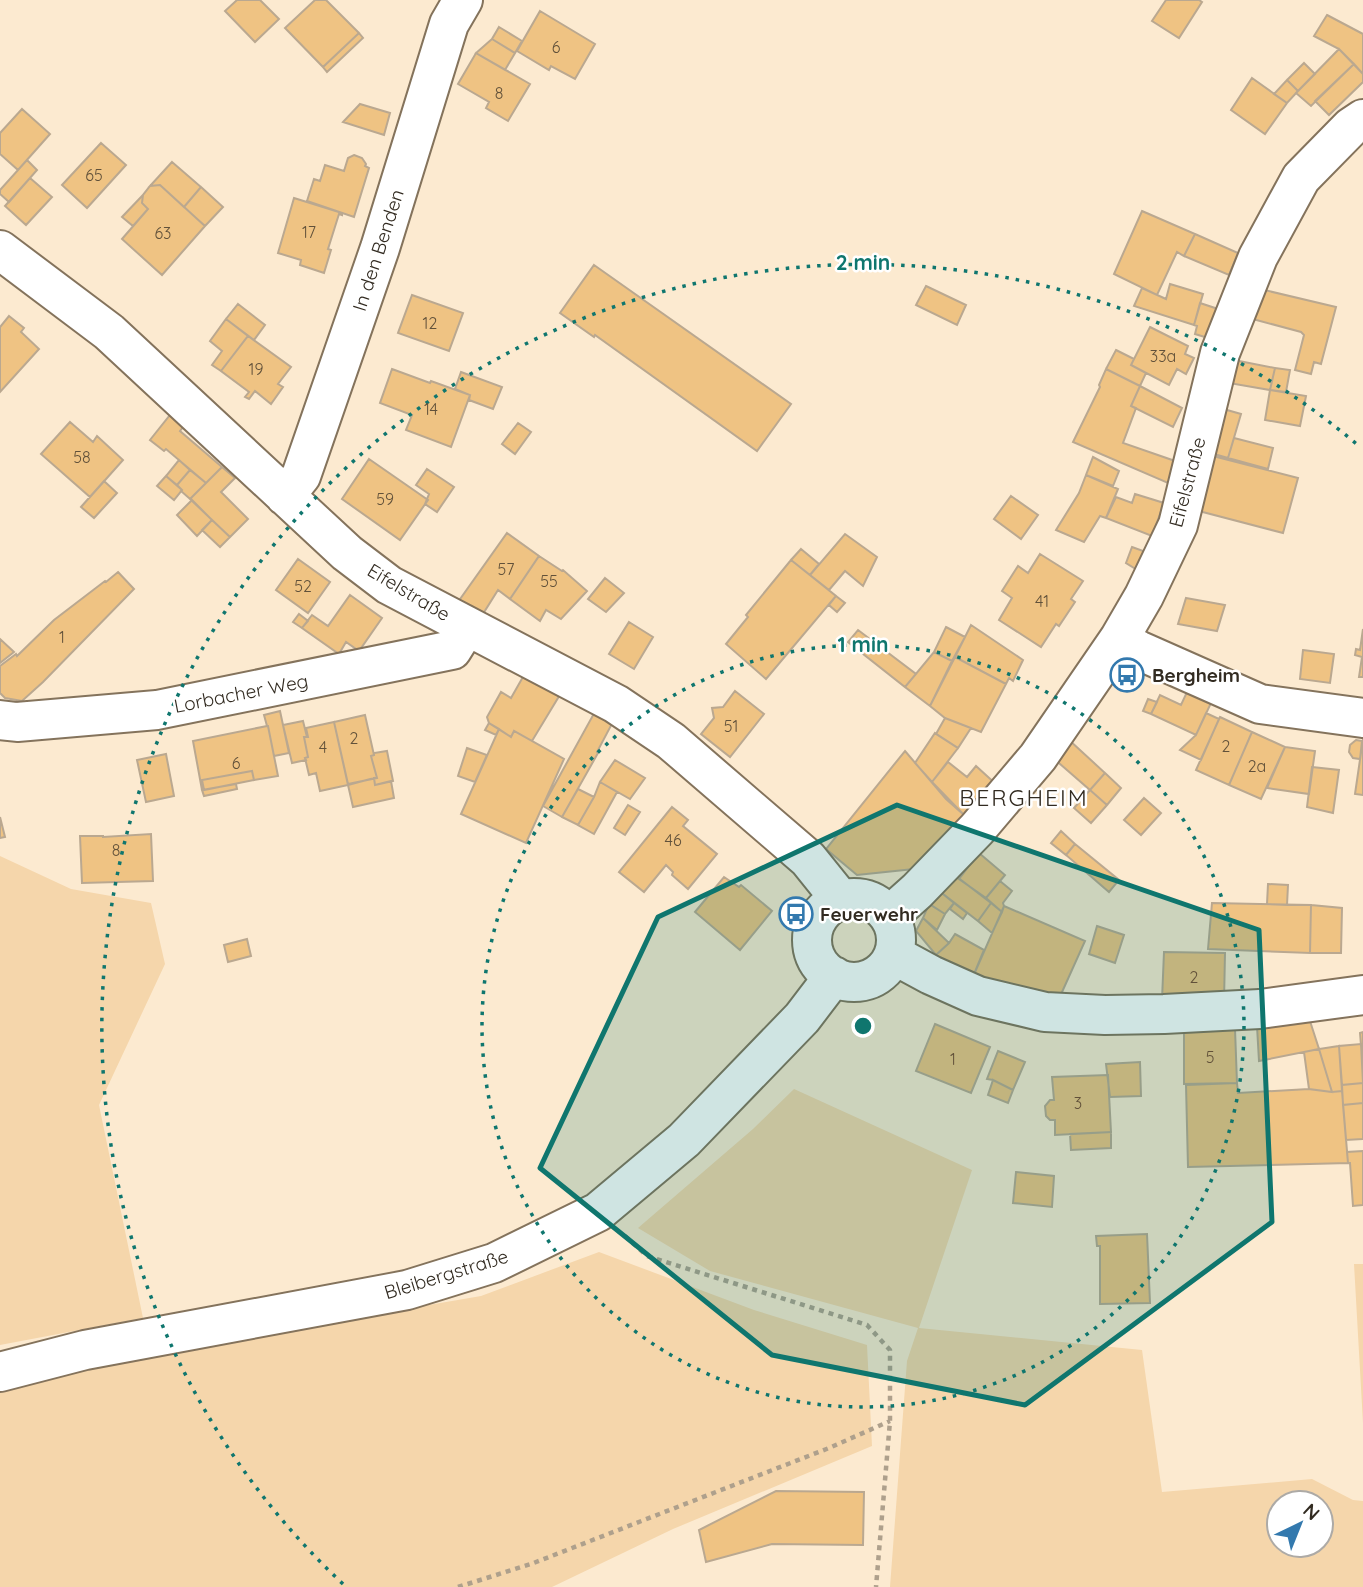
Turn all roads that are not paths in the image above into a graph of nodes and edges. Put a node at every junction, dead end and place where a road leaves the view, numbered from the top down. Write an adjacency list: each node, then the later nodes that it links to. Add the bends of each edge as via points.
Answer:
1 (463, 0): 4 (street, In den Benden, via 449,24 380,248 301,476)
2 (1363, 119): 6 (street, Eifelstraße, via 1301,178 1258,257 1220,353 1178,525 1150,587)
3 (0, 250): 4 (street, Eifelstraße, via 109,332)
4 (285, 496): 5 (street, Eifelstraße, via 389,585)
5 (467, 626): 8 (street, Lorbacher Weg, via 453,650 157,710); 9 (street, Eifelstraße, via 616,704 671,741 808,859)
6 (1119, 639): 7 (street, via 1260,704); 10 (street, Eifelstraße, via 1038,757 976,829)
7 (1363, 719)
8 (0, 720)
9 (841, 900): 10 (street, via 868,900); 12 (street, via 819,916 812,943 823,968)
10 (889, 916): 11 (street, via 897,942)
11 (894, 955): 12 (street, via 880,974 869,979 845,981); 13 (street, via 978,996 1045,1012 1105,1016 1260,1009)
12 (834, 976): 14 (street, Bleibergstraße, via 802,1018 684,1140 598,1212 494,1263 407,1290 85,1350)
13 (1363, 995)
14 (0, 1372)

